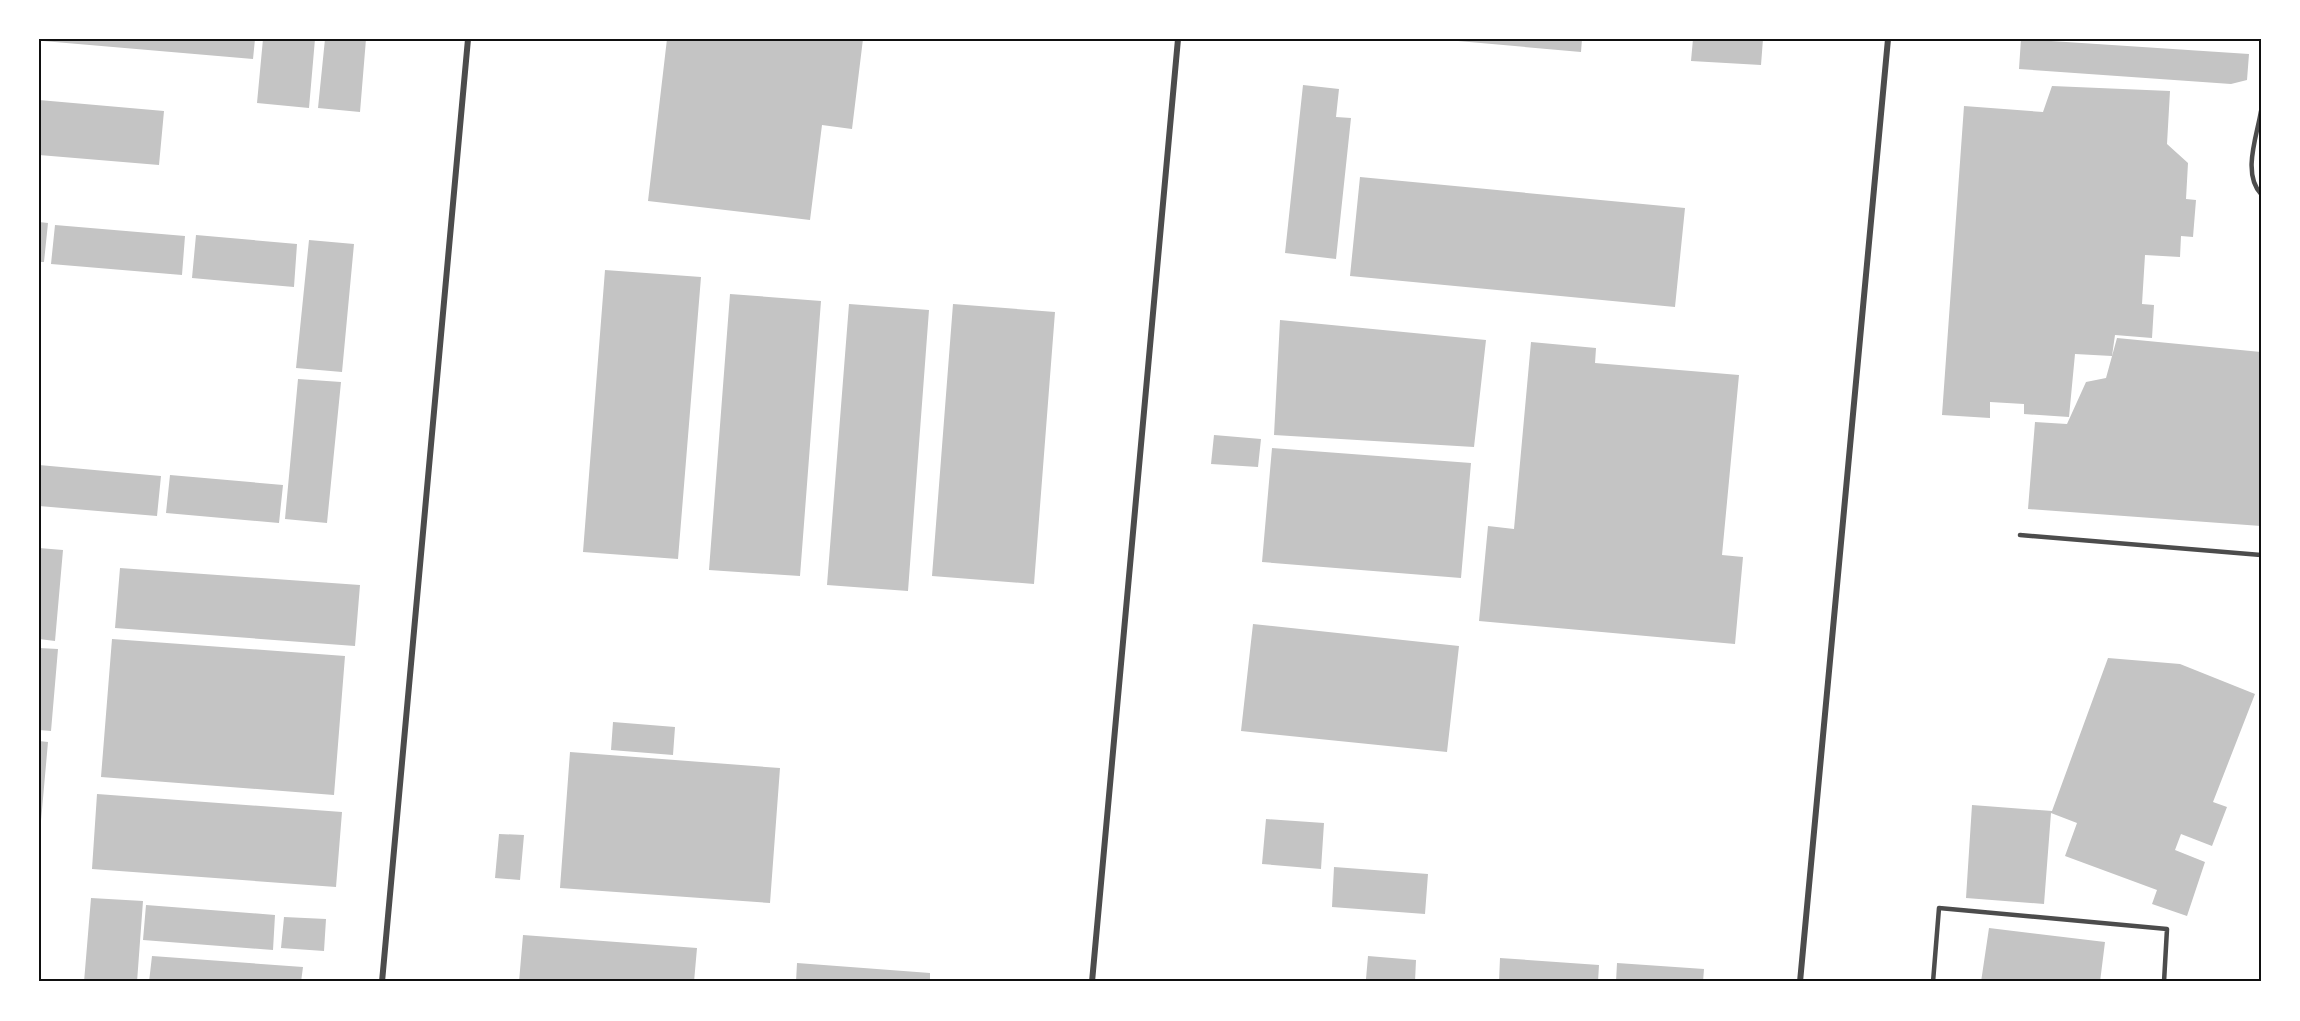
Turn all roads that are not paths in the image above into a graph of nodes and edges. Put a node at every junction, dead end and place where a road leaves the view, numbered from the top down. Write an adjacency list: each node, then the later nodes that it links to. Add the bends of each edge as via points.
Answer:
1 (468, 39): 8 (street)
2 (1178, 39): 9 (street)
3 (1888, 39): 10 (street)
4 (2261, 111): 5 (lane, via 2251,168 2254,186)
5 (2261, 194)
6 (2020, 535): 7 (lane)
7 (2261, 555)
8 (382, 982)
9 (1092, 982)
10 (1800, 982)
11 (1933, 982): 12 (lane, via 1939,908 2168,929)
12 (2164, 982)

